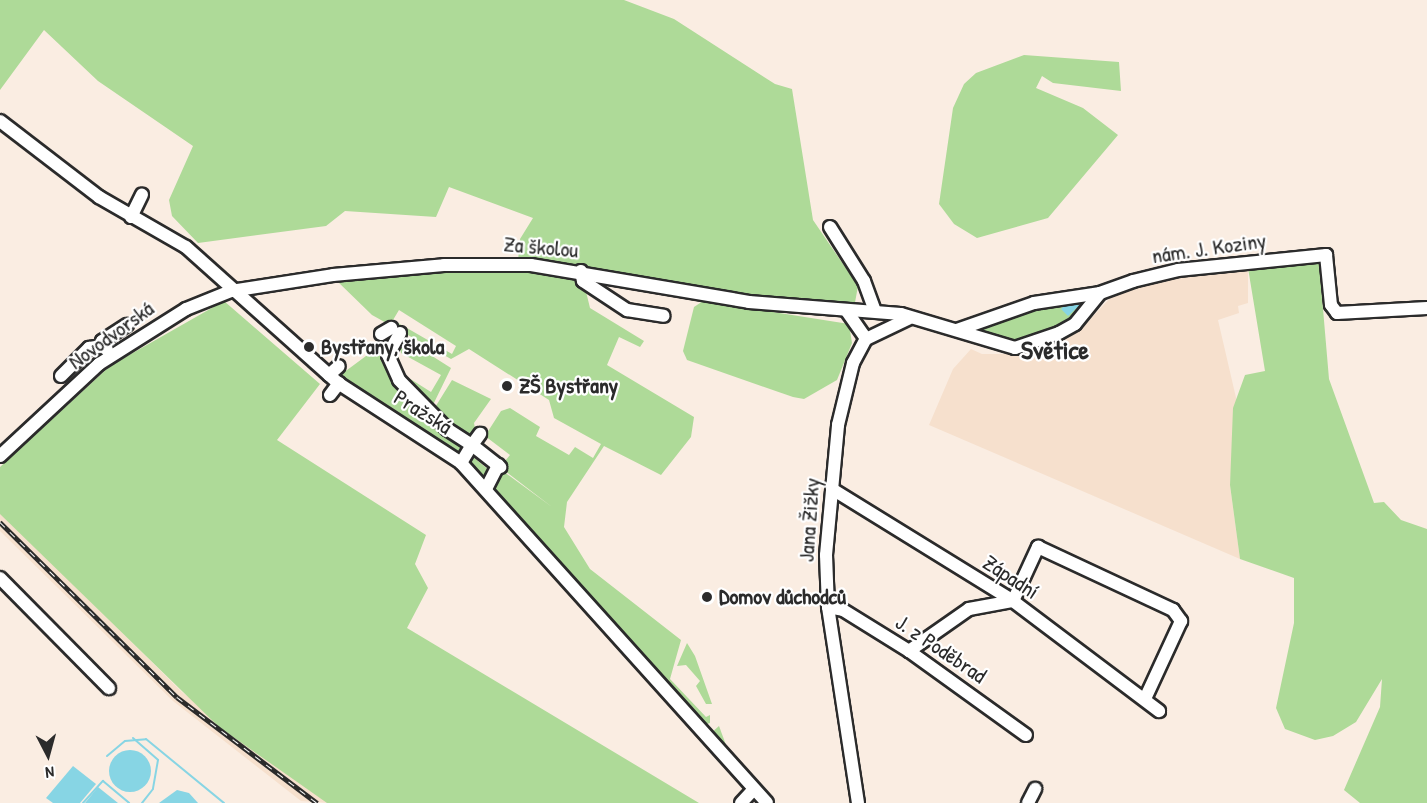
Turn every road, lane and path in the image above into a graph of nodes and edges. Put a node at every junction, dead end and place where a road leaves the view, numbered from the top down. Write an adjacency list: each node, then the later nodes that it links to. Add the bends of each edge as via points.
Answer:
1 (0, 121): 3 (street, Pražská)
2 (142, 194): 3 (street)
3 (131, 218): 6 (street, Pražská, via 181,243)
4 (830, 227): 10 (street, via 864,280)
5 (581, 271): 6 (street, Za školou, via 507,263 444,265); 9 (street, Za školou, via 749,303); 11 (street, via 583,281 627,310)
6 (231, 291): 17 (street, Novodvorská, via 186,309); 20 (street, Pražská)
7 (1100, 293): 8 (street, nám. J. Koziny, via 1169,271 1326,255 1332,309 1344,314); 14 (street, nám. J. Koziny, via 1034,303); 14 (street, via 1075,324 1028,345 1006,347)
8 (1427, 308)
9 (846, 310): 10 (street, Za školou); 15 (street)
10 (875, 311): 12 (street, Za školou)
11 (666, 316)
12 (921, 318): 14 (street); 15 (street, via 889,324)
13 (127, 325): 16 (street, via 104,339)
14 (957, 330)
15 (866, 339): 29 (street, Jana Žižky, via 843,402)
16 (103, 345): 17 (street); 21 (street, via 89,348)
17 (111, 356): 26 (street, Novodvorská)
18 (399, 357): 25 (street, via 392,334 388,354 391,369 434,420)
19 (339, 366): 20 (street)
20 (329, 375): 22 (street, Pražská)
21 (61, 376)
22 (339, 384): 23 (street); 27 (street, Pražská)
23 (330, 395)
24 (480, 434): 25 (street)
25 (472, 445): 27 (street); 28 (street, via 499,466)
26 (0, 456)
27 (461, 463): 28 (street, Pražská)
28 (486, 489): 38 (street, Pražská)
29 (832, 489): 31 (street, Západní); 32 (street, Jana Žižky)
30 (0, 578): 34 (street)
31 (1013, 602): 33 (street, via 969,609); 35 (street, Západní); 35 (street, via 1038,547 1173,610 1181,621)
32 (828, 607): 33 (street, J. z Poděbrad, via 843,610); 42 (street, Jana Žižky)
33 (909, 651): 37 (street, J. z Poděbrad)
34 (109, 688)
35 (1144, 699): 36 (street, Západní)
36 (1159, 711)
37 (1026, 735)
38 (754, 789): 40 (street); 41 (street, Pražská)
39 (1035, 789): 43 (street)
40 (741, 803)
41 (767, 803)
42 (858, 803)
43 (1028, 803)

